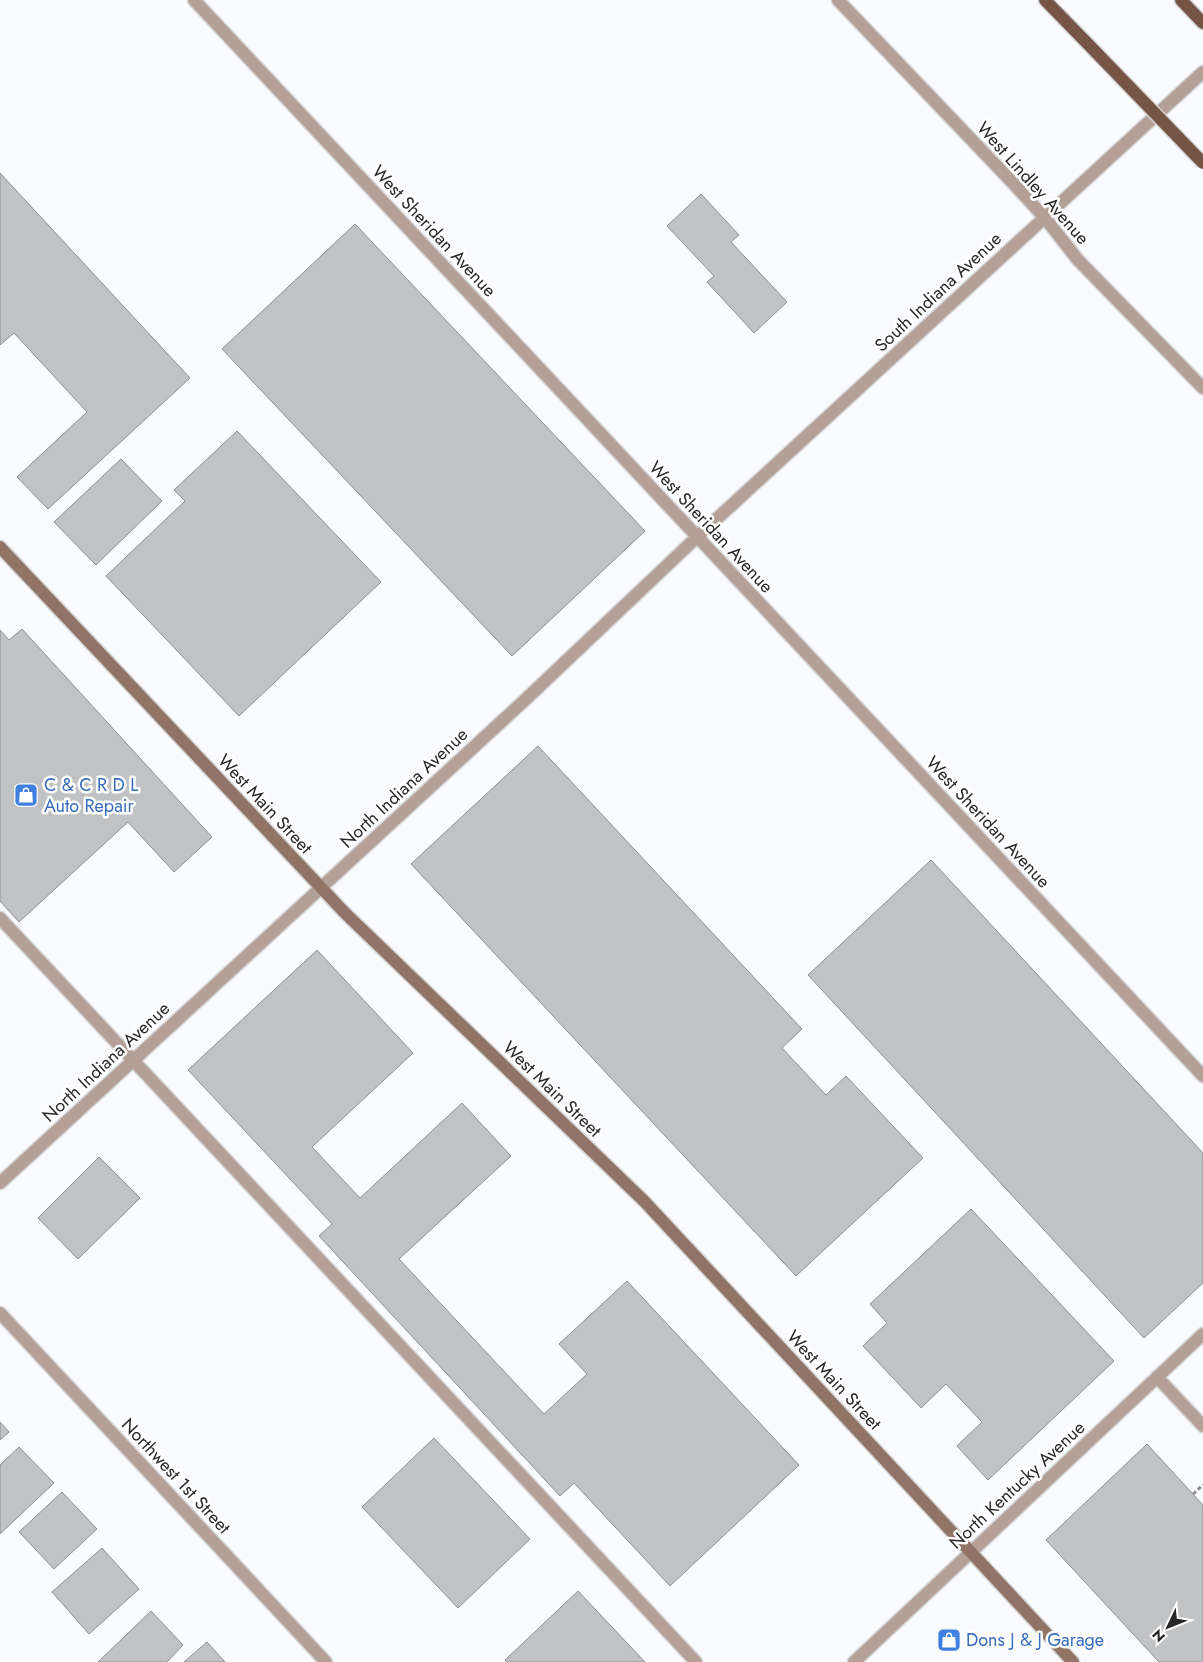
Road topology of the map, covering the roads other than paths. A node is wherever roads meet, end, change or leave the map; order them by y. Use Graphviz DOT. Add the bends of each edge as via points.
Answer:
graph roads {
  1 [pos="194,0"];
  2 [pos="838,0"];
  3 [pos="1045,0"];
  4 [pos="1181,0"];
  5 [pos="1203,23"];
  6 [pos="1203,72"];
  7 [pos="1203,163"];
  8 [pos="1045,218"];
  9 [pos="1203,388"];
  10 [pos="697,537"];
  11 [pos="0,547"];
  12 [pos="321,889"];
  13 [pos="0,918"];
  14 [pos="133,1061"];
  15 [pos="1203,1076"];
  16 [pos="0,1184"];
  17 [pos="0,1313"];
  18 [pos="1203,1334"];
  19 [pos="1157,1377"];
  20 [pos="1203,1426"];
  21 [pos="971,1553"];
  22 [pos="326,1662"];
  23 [pos="696,1662"];
  24 [pos="854,1662"];
  25 [pos="1073,1662"];
  1 -- 10 [label="street, West Sheridan Avenue"];
  2 -- 8 [label="street, West Lindley Avenue"];
  3 -- 7 [label="main road, bridge"];
  4 -- 5 [label="main road"];
  6 -- 8 [label="street, South Indiana Avenue"];
  8 -- 9 [label="street, West Lindley Avenue" via="1078,260"];
  8 -- 10 [label="street, South Indiana Avenue"];
  10 -- 12 [label="street, North Indiana Avenue"];
  10 -- 15 [label="street, West Sheridan Avenue"];
  11 -- 12 [label="main road, West Main Street"];
  12 -- 14 [label="street, North Indiana Avenue"];
  12 -- 21 [label="main road, West Main Street" via="644,1201"];
  13 -- 14 [label="street"];
  14 -- 16 [label="street, North Indiana Avenue"];
  14 -- 23 [label="street"];
  17 -- 22 [label="street, Northwest 1st Street"];
  18 -- 19 [label="street, North Kentucky Avenue"];
  19 -- 20 [label="street"];
  19 -- 21 [label="street, North Kentucky Avenue"];
  21 -- 24 [label="street, North Kentucky Avenue"];
  21 -- 25 [label="main road, West Main Street"];
}
